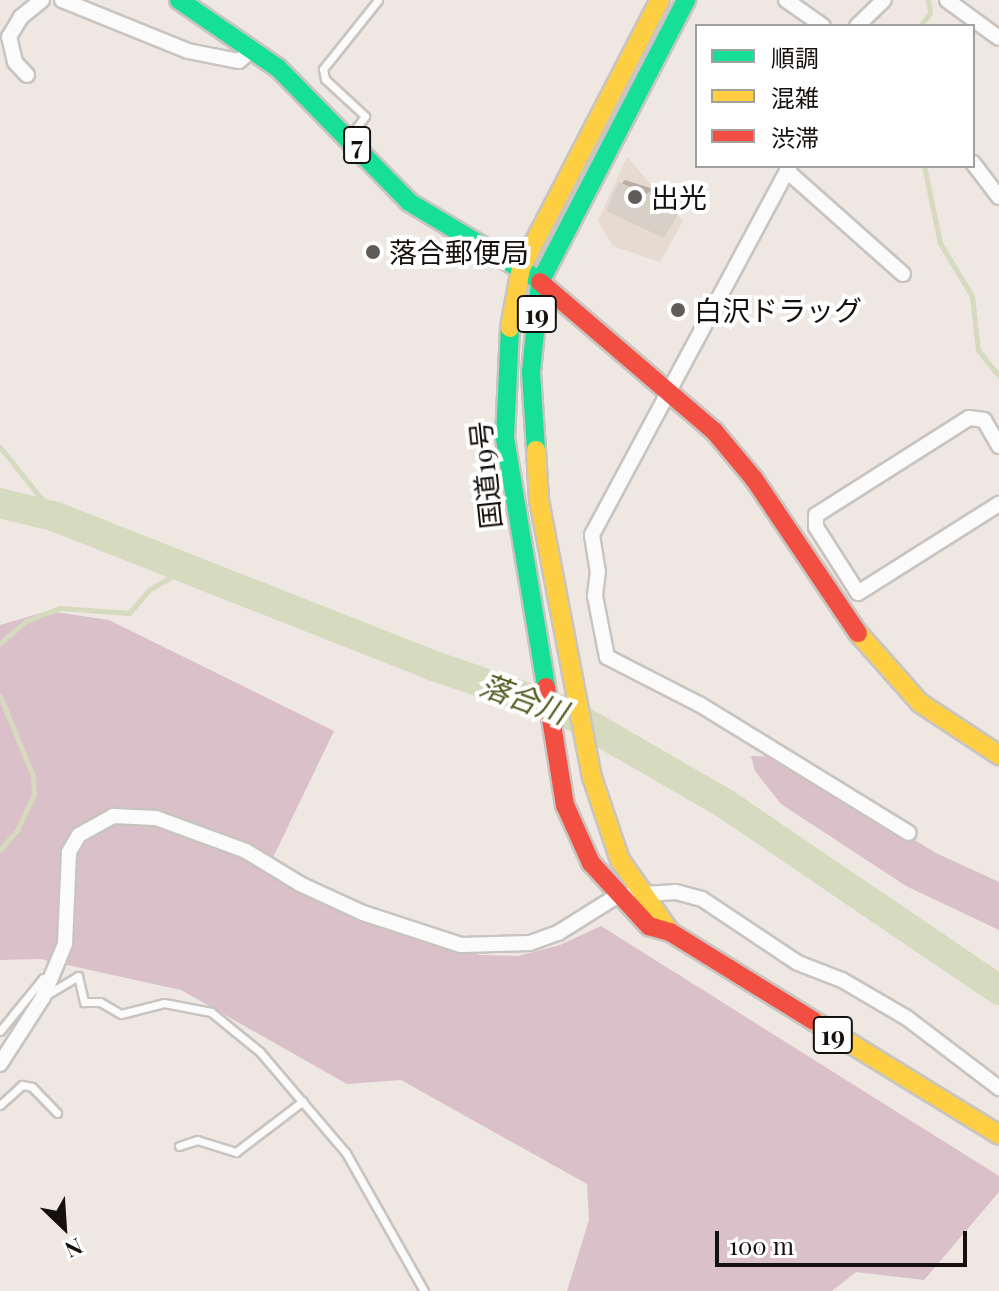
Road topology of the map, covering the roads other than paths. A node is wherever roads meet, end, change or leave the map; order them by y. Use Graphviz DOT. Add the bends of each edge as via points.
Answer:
graph roads {
  1 [pos="42,0"];
  2 [pos="62,0"];
  3 [pos="179,0"];
  4 [pos="378,0"];
  5 [pos="660,0"];
  6 [pos="686,0"];
  7 [pos="786,0"];
  8 [pos="884,0"];
  9 [pos="947,0"];
  10 [pos="820,24"];
  11 [pos="859,24"];
  12 [pos="999,38"];
  13 [pos="253,49"];
  14 [pos="27,75"];
  15 [pos="350,136"];
  16 [pos="975,166"];
  17 [pos="789,169"];
  18 [pos="999,197"];
  19 [pos="521,268"];
  20 [pos="903,274"];
  21 [pos="540,282"];
  22 [pos="671,389"];
  23 [pos="999,446"];
  24 [pos="999,504"];
  25 [pos="999,755"];
  26 [pos="909,833"];
  27 [pos="647,894"];
  28 [pos="617,896"];
  29 [pos="670,932"];
  30 [pos="51,978"];
  31 [pos="43,997"];
  32 [pos="0,1031"];
  33 [pos="0,1064"];
  34 [pos="999,1088"];
  35 [pos="303,1101"];
  36 [pos="0,1105"];
  37 [pos="57,1113"];
  38 [pos="999,1135"];
  39 [pos="179,1146"];
  40 [pos="424,1291"];
  1 -- 14 [label="street" via="21,17 9,37 15,62"];
  2 -- 13 [label="street" via="188,51 239,61"];
  3 -- 13 [label="main road, 7"];
  4 -- 15 [label="lane" via="323,69 325,79 365,116"];
  5 -- 19 [label="main road, 国道19号 / 19"];
  6 -- 21 [label="main road, 国道19号 / 19"];
  7 -- 10 [label="street"];
  8 -- 11 [label="street"];
  9 -- 12 [label="street"];
  13 -- 15 [label="main road, 7"];
  15 -- 19 [label="main road, 7" via="409,202"];
  16 -- 18 [label="street"];
  17 -- 20 [label="street"];
  17 -- 22 [label="street"];
  19 -- 21 [label="main road, 7"];
  19 -- 28 [label="main road, 国道19号 / 19" via="505,358 505,438 558,781 578,842"];
  21 -- 22 [label="main road"];
  21 -- 27 [label="main road, 国道19号 / 19" via="531,372 539,500 592,777 620,860"];
  22 -- 25 [label="main road" via="754,479 867,646 920,703"];
  22 -- 26 [label="street" via="592,535 598,571 595,596 607,657 699,704"];
  23 -- 24 [label="street" via="984,420 969,418 816,515 816,527 858,593"];
  27 -- 28 [label="street"];
  27 -- 29 [label="main road, 国道19号 / 19"];
  27 -- 34 [label="street" via="676,892 702,899 785,956 842,980 907,1018"];
  28 -- 29 [label="main road, 国道19号 / 19" via="649,926"];
  28 -- 30 [label="street" via="558,933 530,943 461,945 363,913 246,851 156,818 113,816 79,835 69,852 65,944"];
  29 -- 38 [label="main road, 国道19号 / 19"];
  30 -- 31 [label="street"];
  30 -- 32 [label="lane" via="43,978"];
  31 -- 33 [label="street"];
  31 -- 35 [label="lane" via="78,976 84,1002 100,1002 121,1014 164,1003 211,1012 260,1052"];
  35 -- 39 [label="lane" via="236,1152 197,1140"];
  35 -- 40 [label="lane" via="346,1153"];
  36 -- 37 [label="lane" via="22,1085 32,1087"];
}
